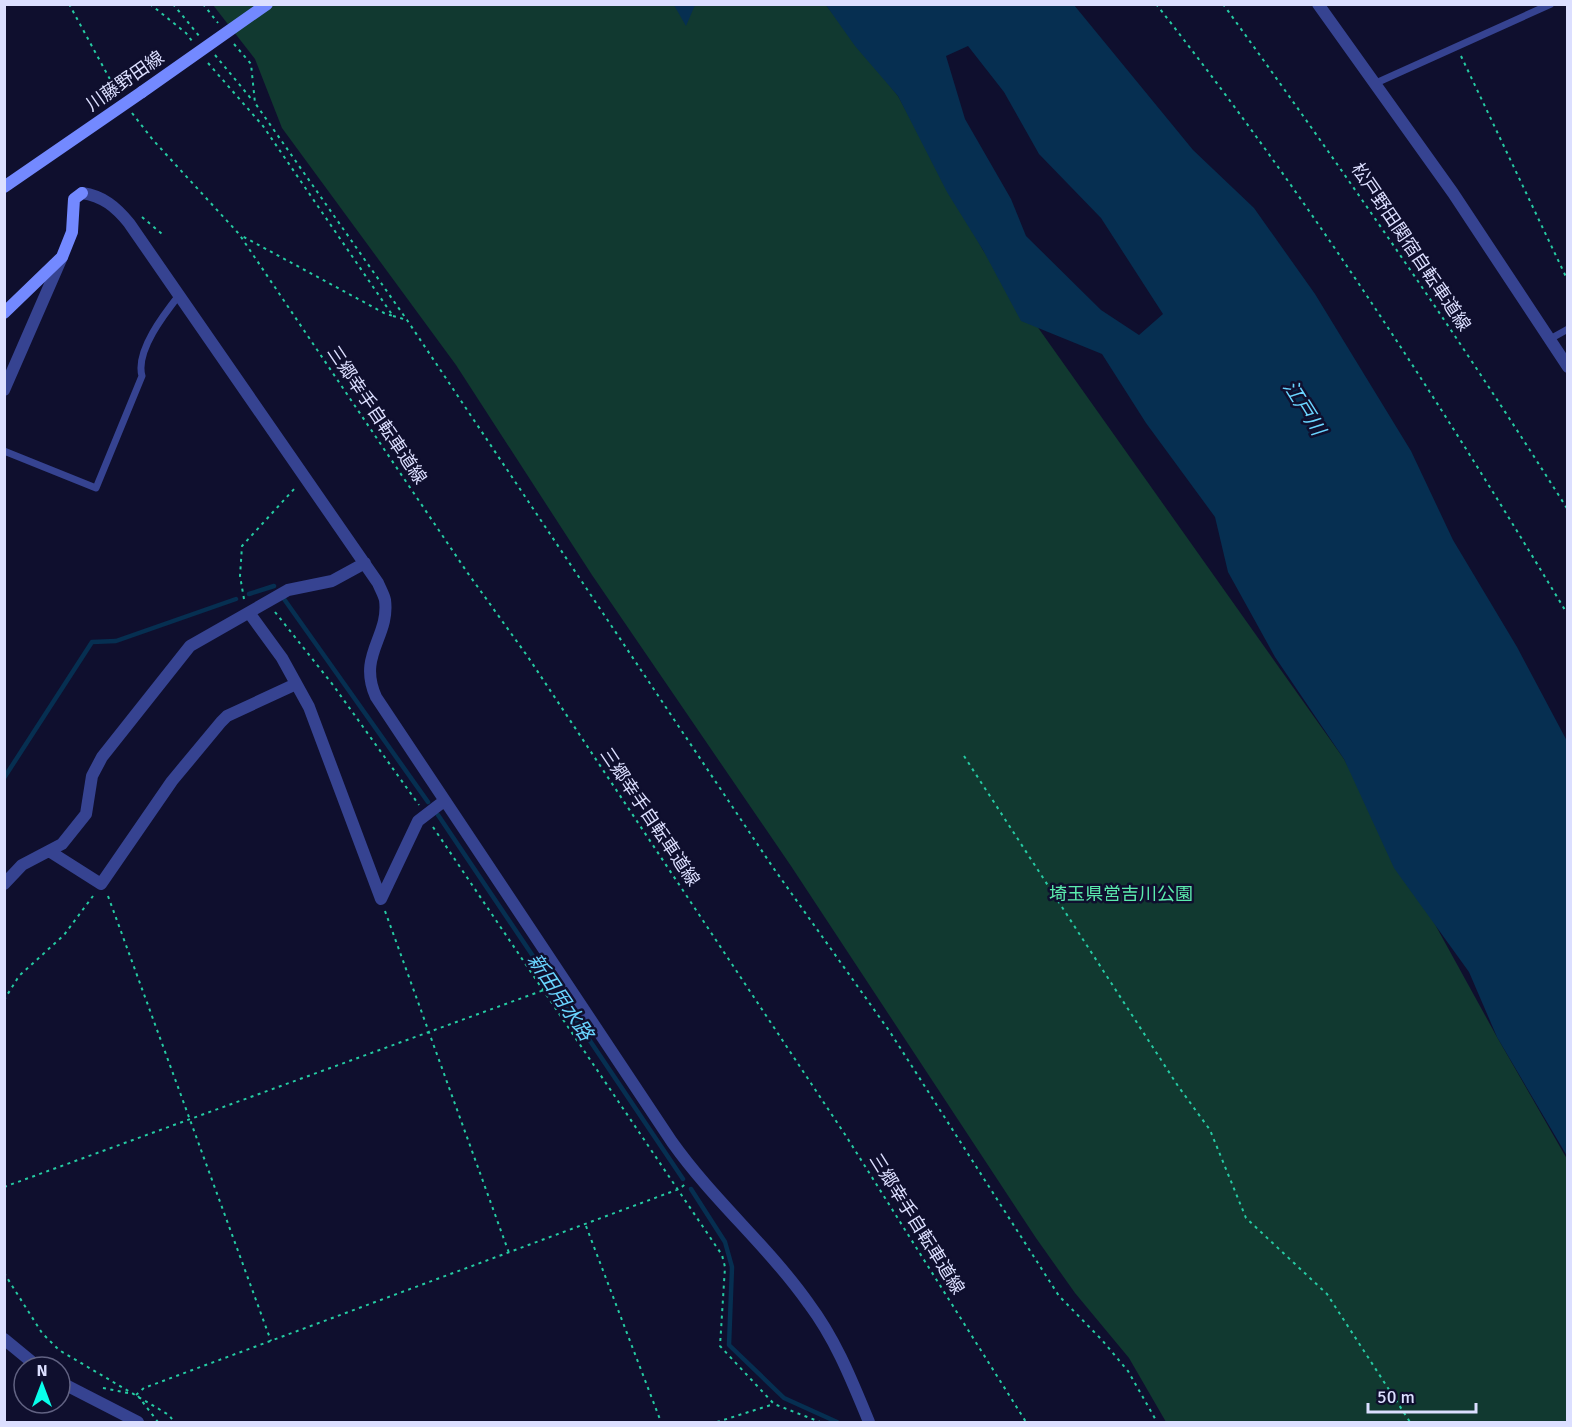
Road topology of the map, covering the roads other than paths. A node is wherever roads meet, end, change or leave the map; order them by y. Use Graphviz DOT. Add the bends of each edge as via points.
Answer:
graph roads {
  1 [pos="267,4"];
  2 [pos="1318,4"];
  3 [pos="1551,4"];
  4 [pos="1376,82"];
  5 [pos="10,183"];
  6 [pos="82,193"];
  7 [pos="62,257"];
  8 [pos="180,294"];
  9 [pos="4,313"];
  10 [pos="1568,329"];
  11 [pos="1550,339"];
  12 [pos="1568,367"];
  13 [pos="4,390"];
  14 [pos="4,451"];
  15 [pos="365,563"];
  16 [pos="250,614"];
  17 [pos="296,684"];
  18 [pos="444,801"];
  19 [pos="49,851"];
  20 [pos="4,884"];
  21 [pos="4,1338"];
  22 [pos="24,1355"];
  23 [pos="72,1388"];
  24 [pos="138,1422"];
  25 [pos="869,1422"];
  1 -- 5 [label="main road, 川藤野田線, bridge"];
  2 -- 4 [label="street"];
  3 -- 4 [label="lane"];
  4 -- 11 [label="street"];
  6 -- 7 [label="main road" via="74,199 72,232"];
  6 -- 8 [label="street" via="96,196 120,213"];
  7 -- 9 [label="main road"];
  7 -- 13 [label="street"];
  8 -- 14 [label="lane" via="157,323 140,364 142,376 96,488"];
  8 -- 15 [label="street"];
  10 -- 11 [label="lane"];
  11 -- 12 [label="street"];
  15 -- 16 [label="street" via="332,581 288,590"];
  15 -- 18 [label="street" via="385,600 383,624 370,661 371,686"];
  16 -- 17 [label="street"];
  16 -- 19 [label="street" via="204,637 183,653 102,757 92,776 86,814 62,844"];
  17 -- 18 [label="street" via="309,707 381,899 418,821"];
  17 -- 19 [label="street" via="221,722 172,781 102,884"];
  18 -- 25 [label="street" via="697,1176 810,1305 838,1348"];
  19 -- 20 [label="street" via="22,865"];
  21 -- 22 [label="street"];
  23 -- 24 [label="street"];
}
